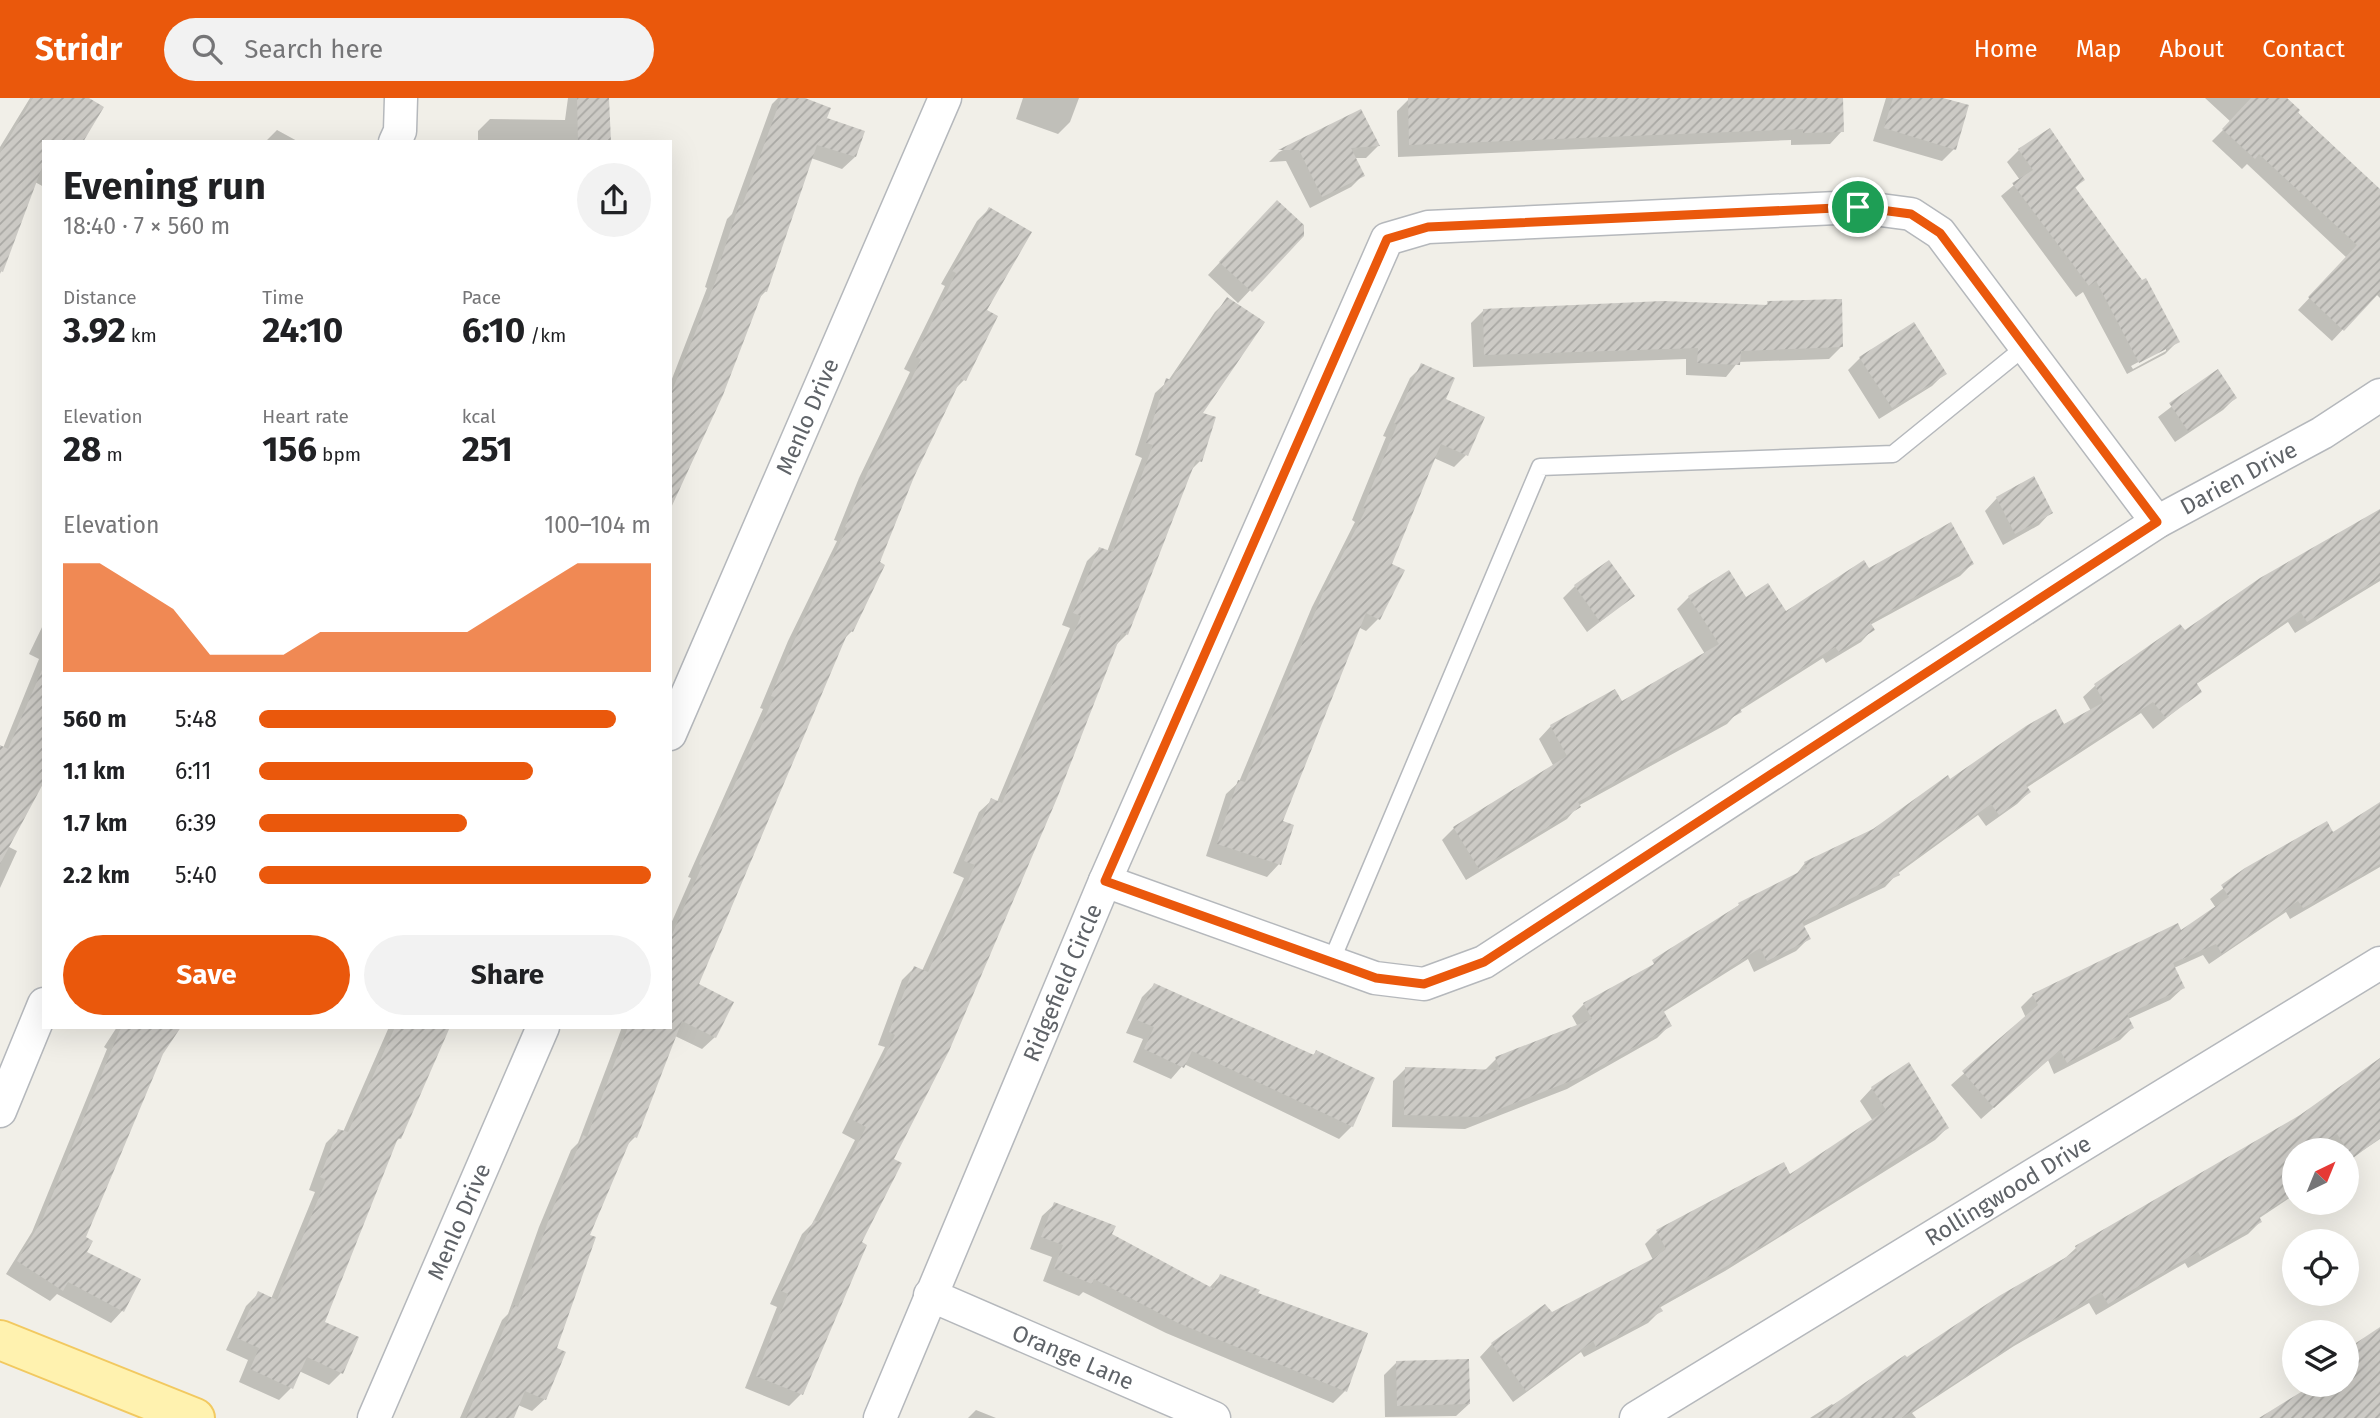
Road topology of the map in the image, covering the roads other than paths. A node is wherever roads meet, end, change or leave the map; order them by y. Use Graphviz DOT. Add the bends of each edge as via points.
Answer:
graph roads {
  1 [pos="401,98"];
  2 [pos="945,98"];
  3 [pos="396,140"];
  4 [pos="2026,346"];
  5 [pos="2380,395"];
  6 [pos="2157,522"];
  7 [pos="672,729"];
  8 [pos="1105,881"];
  9 [pos="1331,962"];
  10 [pos="2380,963"];
  11 [pos="42,1009"];
  12 [pos="542,1029"];
  13 [pos="0,1111"];
  14 [pos="930,1296"];
  15 [pos="0,1340"];
  16 [pos="195,1418"];
  17 [pos="374,1418"];
  18 [pos="880,1418"];
  19 [pos="1214,1418"];
  20 [pos="1636,1418"];
  1 -- 3 [label="street"];
  2 -- 7 [label="street, Menlo Drive"];
  4 -- 6 [label="street, Ridgefield Circle"];
  4 -- 8 [label="street, Ridgefield Circle" via="1940,233 1911,214 1858,207 1428,227 1387,239"];
  4 -- 9 [label="lane" via="1893,454 1540,467"];
  5 -- 6 [label="street, Darien Drive" via="2322,433"];
  6 -- 9 [label="street, Darien Drive" via="1484,962 1424,984 1376,978"];
  8 -- 9 [label="street, Darien Drive"];
  8 -- 14 [label="street, Ridgefield Circle"];
  10 -- 20 [label="street, Rollingwood Drive"];
  11 -- 13 [label="street"];
  12 -- 17 [label="street, Menlo Drive"];
  14 -- 18 [label="street, Ridgefield Circle"];
  14 -- 19 [label="street, Orange Lane"];
  15 -- 16 [label="main road"];
}
